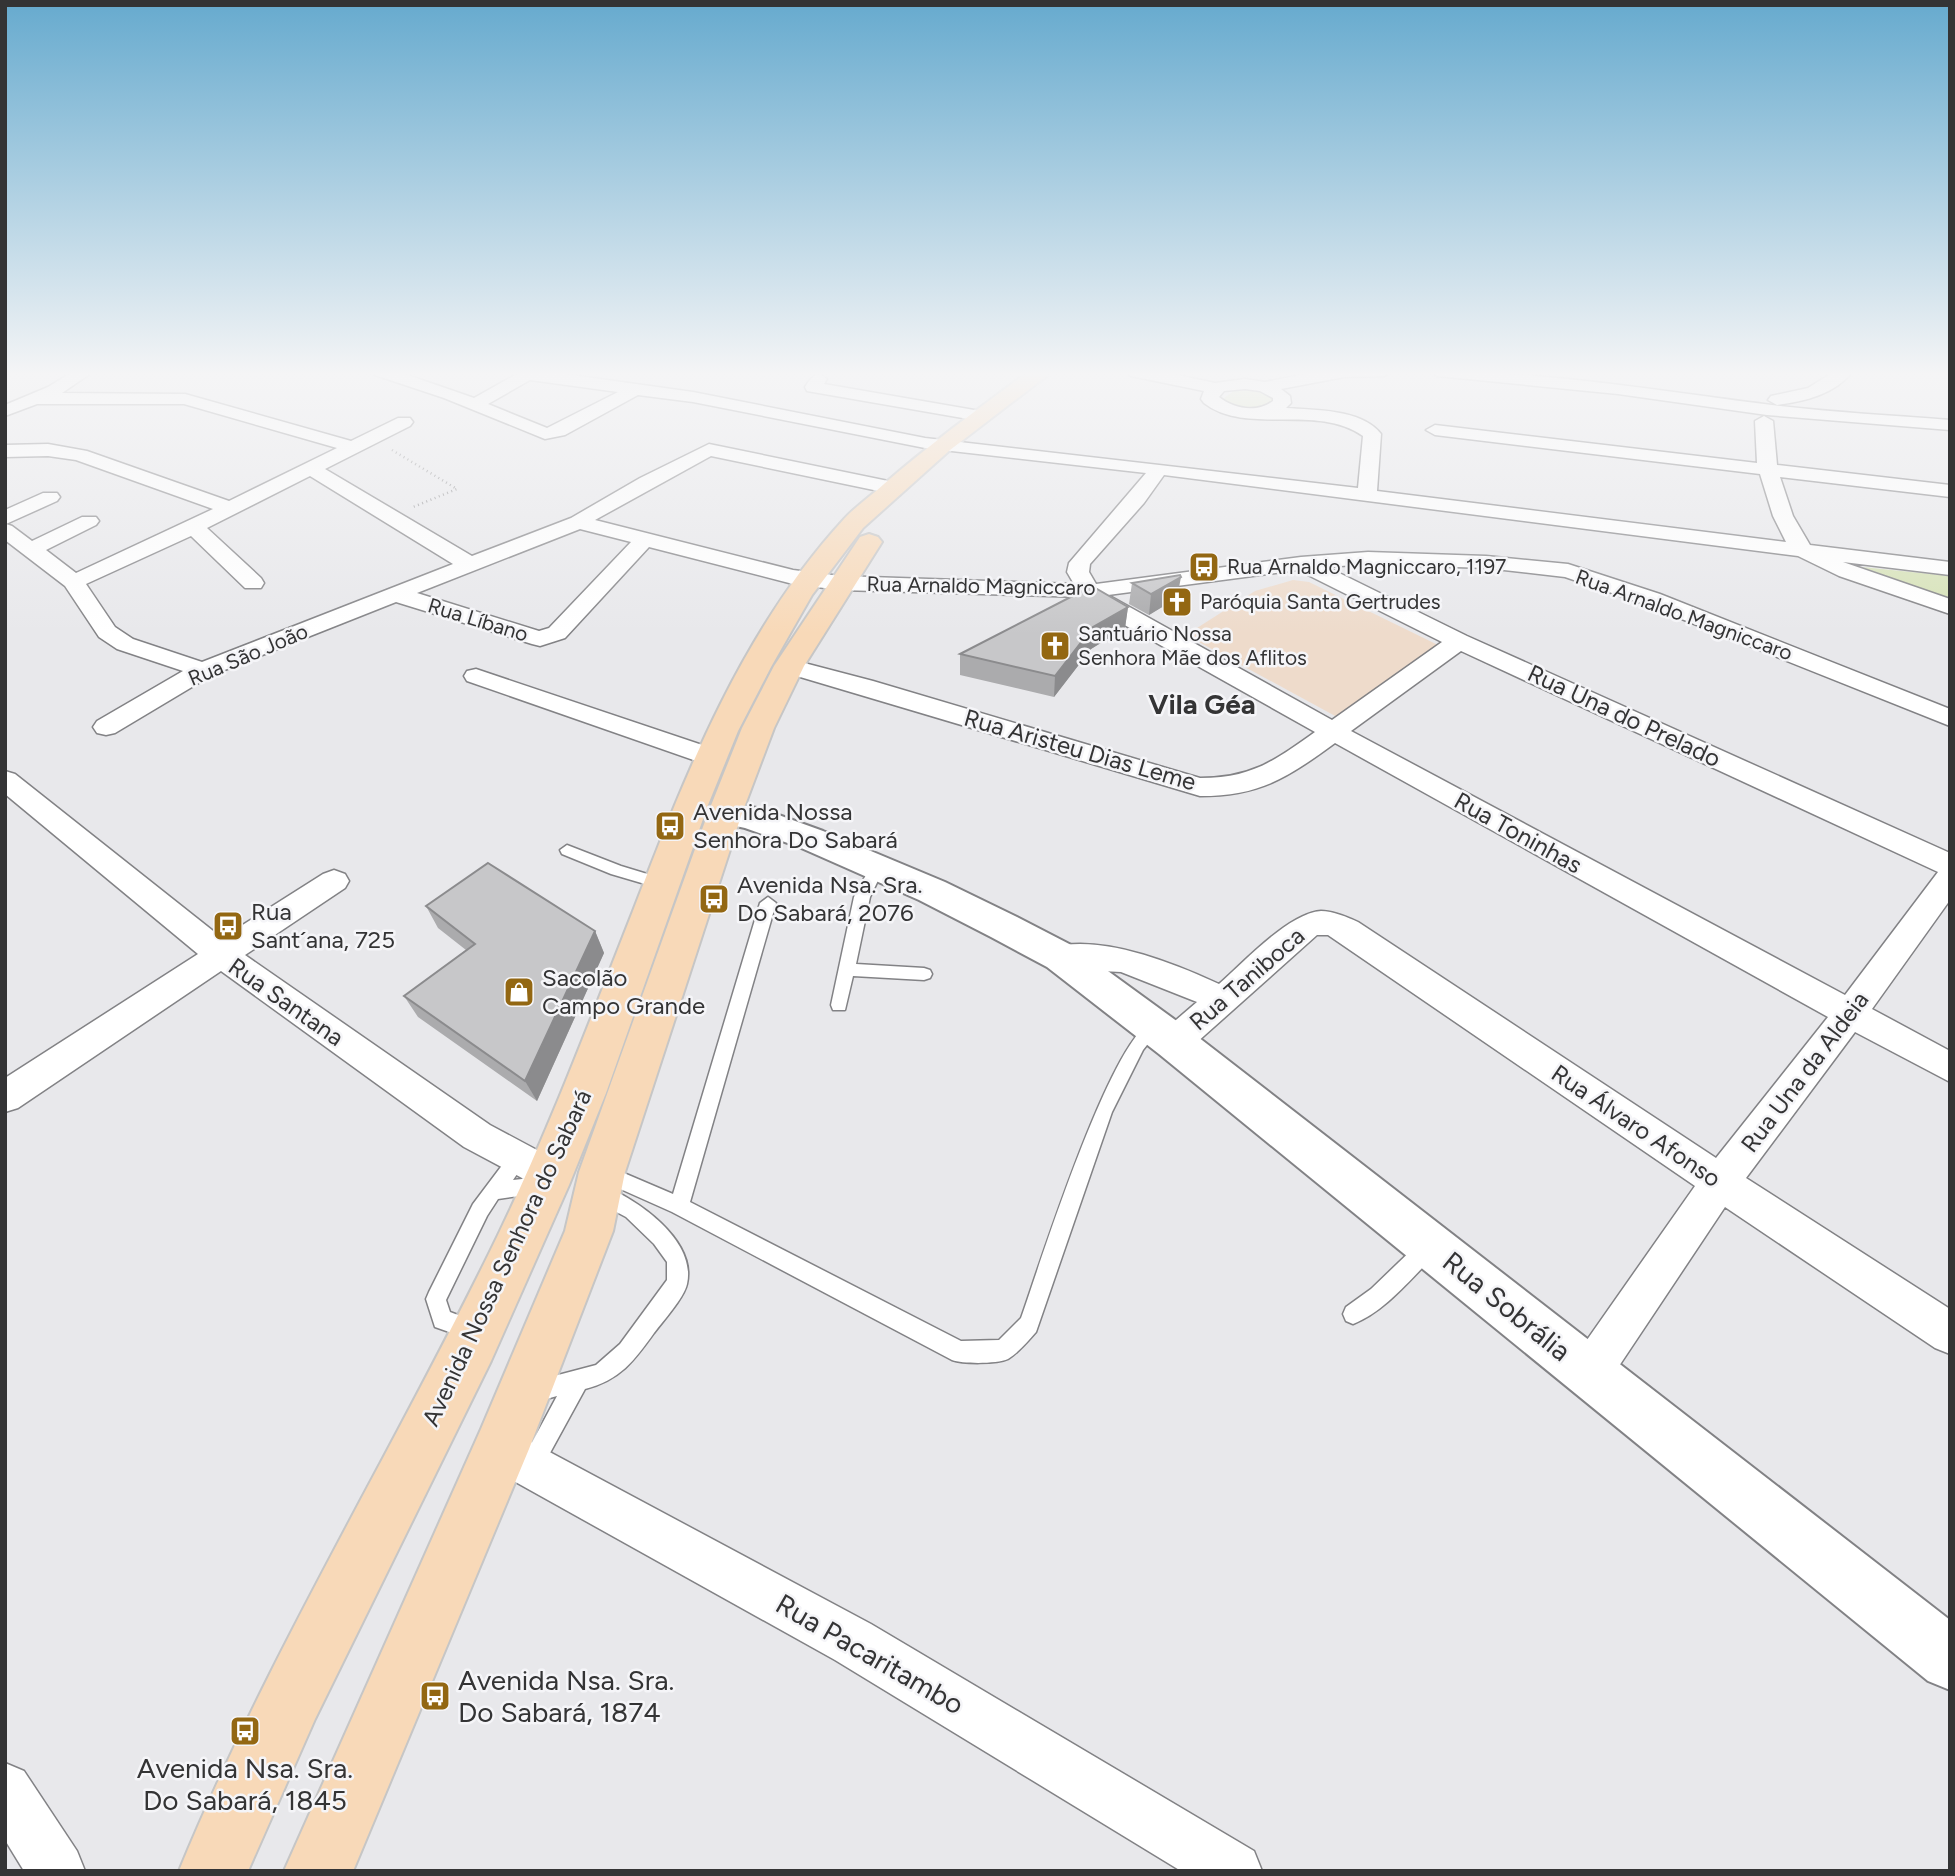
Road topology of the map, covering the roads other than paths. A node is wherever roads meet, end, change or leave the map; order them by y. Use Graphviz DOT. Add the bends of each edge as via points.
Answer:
graph roads {
  1 [pos="90,459"];
  2 [pos="329,459"];
  3 [pos="692,459"];
  4 [pos="750,459"];
  5 [pos="927,459"];
  6 [pos="959,459"];
  7 [pos="1065,459"];
  8 [pos="1370,459"];
  9 [pos="1673,459"];
  10 [pos="1766,459"];
  11 [pos="310,468"];
  12 [pos="1159,469"];
  13 [pos="1769,470"];
  14 [pos="893,488"];
  15 [pos="1950,491"];
  16 [pos="1367,496"];
  17 [pos="50,497"];
  18 [pos="229,508"];
  19 [pos="1513,514"];
  20 [pos="5,518"];
  21 [pos="89,521"];
  22 [pos="578,522"];
  23 [pos="191,528"];
  24 [pos="5,530"];
  25 [pos="646,538"];
  26 [pos="1516,543"];
  27 [pos="32,549"];
  28 [pos="1801,550"];
  29 [pos="1486,562"];
  30 [pos="1301,563"];
  31 [pos="469,564"];
  32 [pos="1950,569"];
  33 [pos="1568,571"];
  34 [pos="74,582"];
  35 [pos="824,582"];
  36 [pos="253,583"];
  37 [pos="1090,591"];
  38 [pos="395,594"];
  39 [pos="1950,607"];
  40 [pos="1459,641"];
  41 [pos="789,666"];
  42 [pos="202,670"];
  43 [pos="476,676"];
  44 [pos="1950,718"];
  45 [pos="106,727"];
  46 [pos="1332,732"];
  47 [pos="711,757"];
  48 [pos="5,780"];
  49 [pos="726,813"];
  50 [pos="567,850"];
  51 [pos="1950,865"];
  52 [pos="877,868"];
  53 [pos="1950,877"];
  54 [pos="334,881"];
  55 [pos="662,884"];
  56 [pos="768,903"];
  57 [pos="1322,922"];
  58 [pos="220,954"];
  59 [pos="1061,957"];
  60 [pos="846,970"];
  61 [pos="924,974"];
  62 [pos="1221,999"];
  63 [pos="839,1005"];
  64 [pos="1850,1014"];
  65 [pos="1164,1034"];
  66 [pos="1950,1068"];
  67 [pos="5,1097"];
  68 [pos="538,1173"];
  69 [pos="1720,1182"];
  70 [pos="493,1191"];
  71 [pos="597,1198"];
  72 [pos="679,1206"];
  73 [pos="1431,1245"];
  74 [pos="1353,1314"];
  75 [pos="477,1332"];
  76 [pos="1950,1332"];
  77 [pos="1590,1372"];
  78 [pos="578,1381"];
  79 [pos="522,1395"];
  80 [pos="516,1457"];
  81 [pos="1950,1659"];
  82 [pos="5,1790"];
  83 [pos="57,1871"];
  84 [pos="213,1871"];
  85 [pos="318,1871"];
  86 [pos="1234,1871"];
  1 -- 18 [label="street"];
  2 -- 11 [label="street"];
  3 -- 22 [label="street, Rua São João"];
  4 -- 14 [label="street, Rua São João"];
  5 -- 14 [label="main road, Avenida Nossa Senhora do Sabará"];
  6 -- 35 [label="main road, Avenida Nossa Senhora do Sabará"];
  7 -- 12 [label="street"];
  8 -- 16 [label="street"];
  9 -- 13 [label="street"];
  10 -- 13 [label="street"];
  11 -- 18 [label="street"];
  11 -- 31 [label="street"];
  12 -- 16 [label="street"];
  12 -- 37 [label="street" via="1080,563 1078,572"];
  13 -- 15 [label="street"];
  13 -- 28 [label="street"];
  14 -- 35 [label="main road, Avenida Nossa Senhora do Sabará" via="854,523"];
  16 -- 19 [label="street"];
  17 -- 20 [label="street"];
  18 -- 23 [label="street"];
  19 -- 26 [label="street"];
  19 -- 28 [label="street"];
  21 -- 27 [label="street"];
  22 -- 25 [label="street, Rua Arnaldo Magniccaro"];
  22 -- 31 [label="street, Rua São João"];
  23 -- 34 [label="street"];
  23 -- 36 [label="street"];
  24 -- 27 [label="street"];
  25 -- 35 [label="street, Rua Arnaldo Magniccaro"];
  25 -- 38 [label="street, Rua Líbano" via="548,638"];
  26 -- 29 [label="street" via="1508,555"];
  26 -- 33 [label="street" via="1539,562"];
  27 -- 34 [label="street"];
  28 -- 32 [label="street"];
  28 -- 39 [label="street"];
  29 -- 30 [label="street, Rua Arnaldo Magniccaro" via="1368,558"];
  29 -- 33 [label="street, Rua Arnaldo Magniccaro"];
  30 -- 37 [label="street, Rua Arnaldo Magniccaro"];
  30 -- 40 [label="street, Rua Una do Prelado"];
  31 -- 38 [label="street, Rua São João"];
  33 -- 44 [label="street, Rua Arnaldo Magniccaro" via="1652,598"];
  34 -- 42 [label="street" via="107,632 125,644"];
  35 -- 37 [label="street, Rua Arnaldo Magniccaro"];
  35 -- 41 [label="main road, Avenida Nossa Senhora do Sabará"];
  35 -- 47 [label="main road, Avenida Nossa Senhora do Sabará" via="756,667"];
  37 -- 46 [label="street, Rua Toninhas" via="1141,626"];
  38 -- 42 [label="street, Rua São João"];
  40 -- 46 [label="street, Rua Aristeu Dias Leme"];
  40 -- 51 [label="street, Rua Una do Prelado"];
  41 -- 46 [label="street, Rua Aristeu Dias Leme" via="1200,787 1261,779"];
  41 -- 49 [label="main road, Avenida Nossa Senhora do Sabará" via="758,728"];
  42 -- 45 [label="street, Rua São João"];
  43 -- 47 [label="street"];
  46 -- 64 [label="street, Rua Toninhas"];
  47 -- 55 [label="main road, Avenida Nossa Senhora do Sabará"];
  48 -- 58 [label="street, Rua Santana"];
  49 -- 52 [label="street, Rua Sobrália" via="762,821"];
  49 -- 71 [label="main road, Avenida Nossa Senhora do Sabará"];
  50 -- 55 [label="lane"];
  52 -- 59 [label="street, Rua Sobrália"];
  52 -- 60 [label="lane" via="862,897"];
  53 -- 64 [label="street, Rua Una da Aldeia"];
  54 -- 58 [label="street"];
  55 -- 68 [label="main road, Avenida Nossa Senhora do Sabará" via="584,1093"];
  56 -- 72 [label="lane"];
  57 -- 62 [label="street, Rua Taniboca" via="1306,927"];
  57 -- 69 [label="street, Rua Álvaro Afonso" via="1347,930"];
  58 -- 67 [label="street"];
  58 -- 68 [label="street, Rua Santana" via="443,1113"];
  59 -- 62 [label="street, Rua Sobrália" via="1122,960"];
  59 -- 65 [label="street, Rua Sobrália"];
  60 -- 61 [label="lane"];
  60 -- 63 [label="lane"];
  62 -- 65 [label="street, Rua Taniboca"];
  64 -- 66 [label="street, Rua Toninhas"];
  64 -- 69 [label="street, Rua Una da Aldeia"];
  65 -- 72 [label="lane" via="1137,1045 1103,1112 1029,1325 1003,1350 960,1352"];
  65 -- 73 [label="street, Rua Sobrália"];
  68 -- 70 [label="lane"];
  68 -- 70 [label="lane"];
  68 -- 71 [label="main road" via="575,1190 582,1199"];
  68 -- 75 [label="main road, Avenida Nossa Senhora do Sabará"];
  69 -- 76 [label="street, Rua Álvaro Afonso"];
  69 -- 77 [label="street, Rua Una da Aldeia"];
  70 -- 75 [label="lane" via="436,1300 442,1320"];
  71 -- 72 [label="lane"];
  71 -- 78 [label="lane" via="633,1211 661,1237 677,1260 677,1283 628,1352 602,1374"];
  71 -- 79 [label="main road, Avenida Nossa Senhora do Sabará"];
  73 -- 74 [label="lane"];
  73 -- 77 [label="street, Rua Sobrália"];
  75 -- 84 [label="main road, Avenida Nossa Senhora do Sabará" via="293,1697"];
  77 -- 81 [label="street, Rua Sobrália"];
  78 -- 79 [label="lane"];
  78 -- 80 [label="lane"];
  79 -- 80 [label="main road, Avenida Nossa Senhora do Sabará"];
  80 -- 85 [label="main road, Avenida Nossa Senhora do Sabará"];
  80 -- 86 [label="street, Rua Pacaritambo" via="853,1642"];
  82 -- 83 [label="street"];
}
